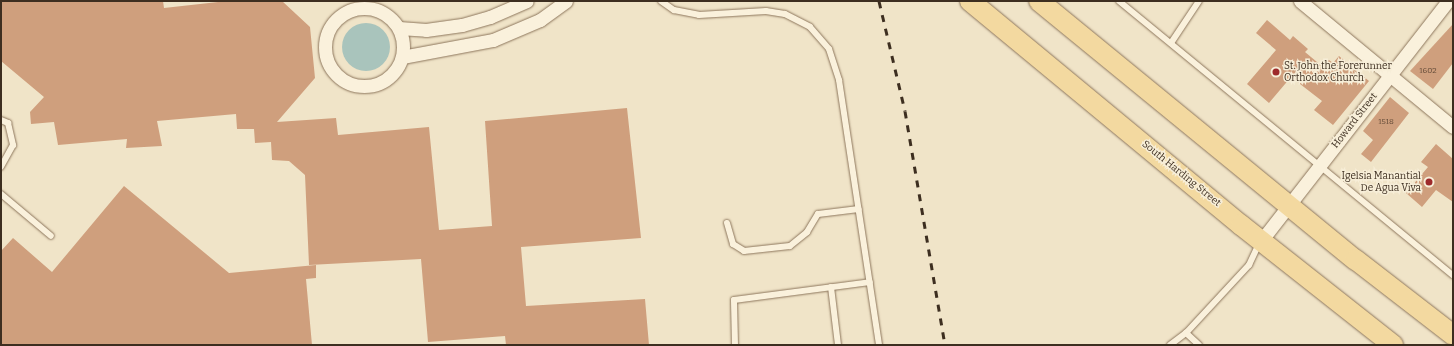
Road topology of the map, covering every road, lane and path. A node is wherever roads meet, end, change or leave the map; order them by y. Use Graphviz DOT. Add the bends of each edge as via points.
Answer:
graph roads {
  1 [pos="527,1"];
  2 [pos="566,1"];
  3 [pos="660,1"];
  4 [pos="970,1"];
  5 [pos="1039,1"];
  6 [pos="1119,1"];
  7 [pos="1199,1"];
  8 [pos="1300,1"];
  9 [pos="1448,1"];
  10 [pos="399,28"];
  11 [pos="1171,43"];
  12 [pos="402,57"];
  13 [pos="1390,76"];
  14 [pos="1,120"];
  15 [pos="1453,127"];
  16 [pos="1320,165"];
  17 [pos="1,167"];
  18 [pos="1,194"];
  19 [pos="1289,206"];
  20 [pos="859,209"];
  21 [pos="727,223"];
  22 [pos="51,236"];
  23 [pos="1261,241"];
  24 [pos="1453,276"];
  25 [pos="870,282"];
  26 [pos="831,287"];
  27 [pos="1186,333"];
  28 [pos="1453,335"];
  29 [pos="735,345"];
  30 [pos="838,345"];
  31 [pos="879,345"];
  32 [pos="1170,345"];
  33 [pos="1199,345"];
  34 [pos="1393,345"];
  1 -- 10 [label="street" via="501,13 462,25 426,30"];
  2 -- 12 [label="street" via="540,20 492,40"];
  3 -- 20 [label="lane" via="674,10 699,15 777,12 798,19 818,34 829,49 837,69"];
  4 -- 23 [label="main road, South Harding Street"];
  5 -- 19 [label="main road"];
  6 -- 11 [label="lane"];
  7 -- 11 [label="lane"];
  8 -- 13 [label="street"];
  9 -- 13 [label="street, Howard Street"];
  10 -- 12 [label="street" via="403,44"];
  10 -- 12 [label="street" via="388,16 375,9 360,8 348,11 339,17 329,30 326,54 332,69 340,78 350,84 364,86 388,78"];
  11 -- 16 [label="lane"];
  13 -- 15 [label="street"];
  13 -- 16 [label="street, Howard Street"];
  14 -- 17 [label="lane" via="8,124 13,145"];
  16 -- 19 [label="street, Howard Street"];
  16 -- 24 [label="lane"];
  18 -- 22 [label="lane"];
  19 -- 23 [label="street, Howard Street"];
  19 -- 28 [label="main road"];
  20 -- 21 [label="lane" via="818,214 807,232 790,246 744,251 733,244"];
  20 -- 25 [label="lane"];
  23 -- 27 [label="lane" via="1248,265"];
  23 -- 34 [label="main road, South Harding Street"];
  25 -- 26 [label="lane"];
  25 -- 31 [label="lane"];
  26 -- 29 [label="lane" via="734,300"];
  26 -- 30 [label="lane"];
  27 -- 32 [label="lane"];
  27 -- 33 [label="lane"];
}
